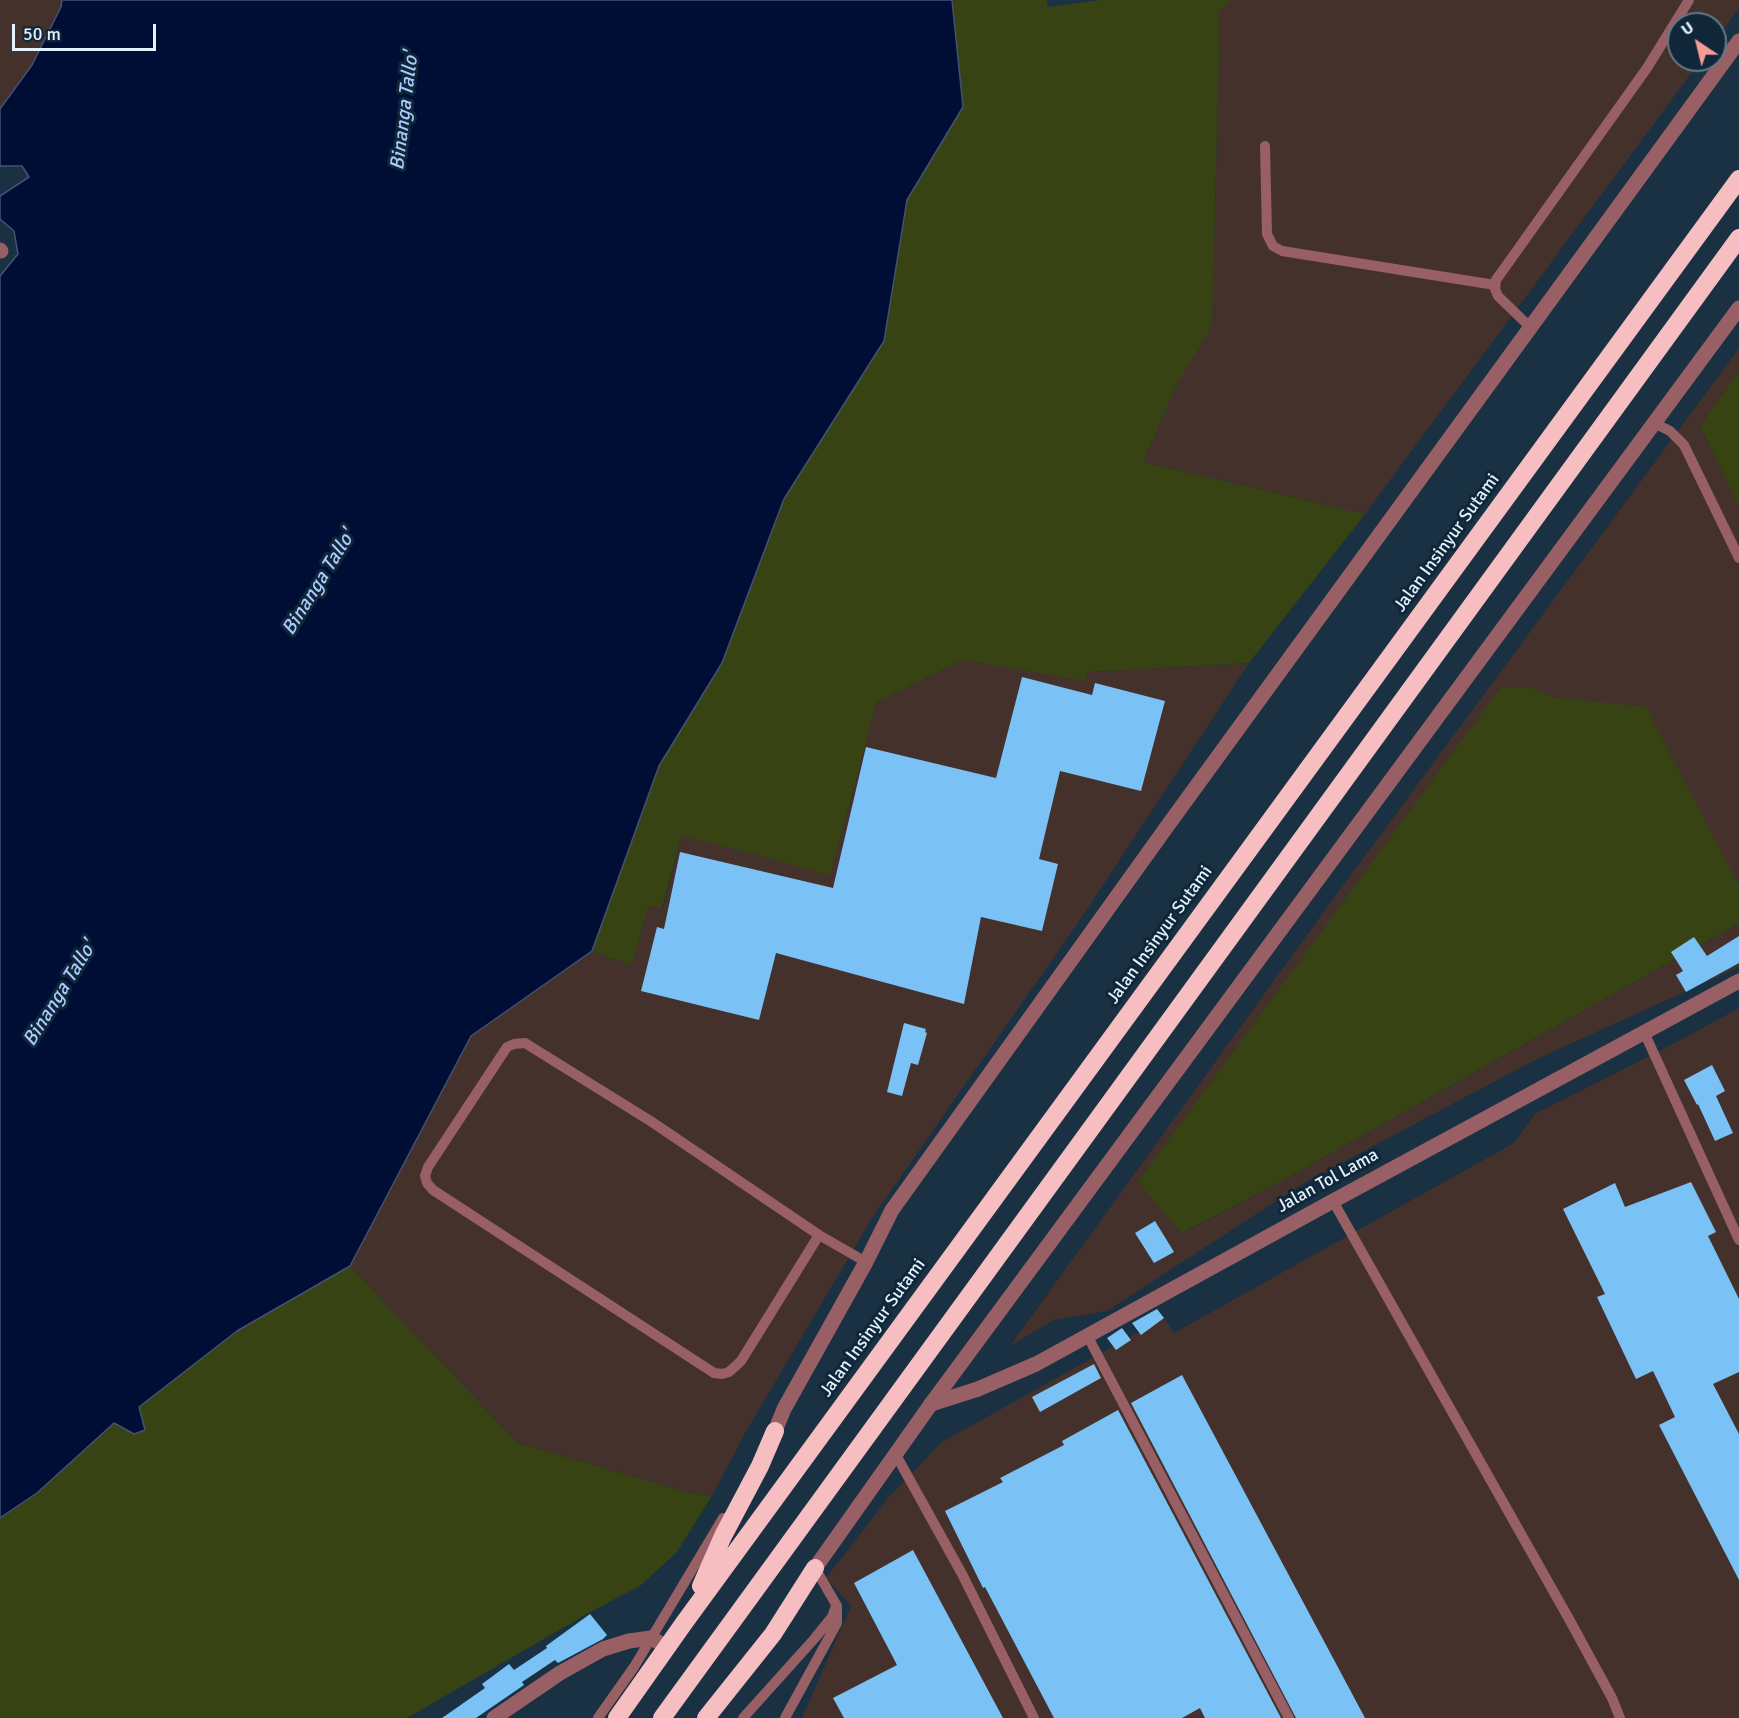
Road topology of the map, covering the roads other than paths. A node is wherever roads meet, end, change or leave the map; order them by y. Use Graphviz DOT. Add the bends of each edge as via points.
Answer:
graph roads {
  1 [pos="1689,0"];
  2 [pos="1739,41"];
  3 [pos="1265,146"];
  4 [pos="1739,179"];
  5 [pos="1739,238"];
  6 [pos="1495,285"];
  7 [pos="1739,308"];
  8 [pos="1531,328"];
  9 [pos="1654,423"];
  10 [pos="1739,558"];
  11 [pos="1739,981"];
  12 [pos="1644,1032"];
  13 [pos="1333,1201"];
  14 [pos="819,1235"];
  15 [pos="1739,1240"];
  16 [pos="866,1262"];
  17 [pos="1087,1335"];
  18 [pos="931,1404"];
  19 [pos="775,1431"];
  20 [pos="896,1455"];
  21 [pos="815,1568"];
  22 [pos="837,1606"];
  23 [pos="684,1623"];
  24 [pos="659,1643"];
  25 [pos="494,1718"];
  26 [pos="598,1718"];
  27 [pos="617,1718"];
  28 [pos="662,1718"];
  29 [pos="706,1718"];
  30 [pos="743,1718"];
  31 [pos="785,1718"];
  32 [pos="1034,1718"];
  33 [pos="1289,1718"];
  34 [pos="1620,1718"];
  1 -- 6 [label="lane" via="1647,68"];
  2 -- 8 [label="street"];
  3 -- 6 [label="lane" via="1267,234 1281,251"];
  4 -- 23 [label="highway, Jalan Insinyur Sutami"];
  5 -- 28 [label="highway"];
  6 -- 8 [label="lane" via="1498,296"];
  7 -- 9 [label="street"];
  8 -- 16 [label="street" via="892,1210"];
  9 -- 10 [label="lane" via="1670,431 1684,445"];
  9 -- 18 [label="street"];
  11 -- 12 [label="street, Jalan Tol Lama"];
  12 -- 13 [label="street, Jalan Tol Lama"];
  12 -- 15 [label="lane"];
  13 -- 17 [label="street, Jalan Tol Lama"];
  13 -- 34 [label="lane" via="1569,1619"];
  14 -- 14 [label="lane" via="741,1361 722,1374 714,1373 433,1190 425,1176 507,1047 525,1042"];
  14 -- 16 [label="lane"];
  16 -- 19 [label="street"];
  17 -- 18 [label="street, Jalan Tol Lama" via="1026,1369"];
  17 -- 33 [label="lane"];
  18 -- 20 [label="street"];
  19 -- 23 [label="highway"];
  19 -- 24 [label="lane"];
  20 -- 21 [label="street"];
  20 -- 32 [label="lane" via="962,1574"];
  21 -- 22 [label="lane"];
  21 -- 29 [label="highway" via="773,1634"];
  22 -- 30 [label="lane" via="815,1638"];
  22 -- 31 [label="lane" via="835,1631"];
  23 -- 24 [label="highway, Jalan Insinyur Sutami"];
  24 -- 25 [label="street" via="620,1644 593,1654"];
  24 -- 26 [label="lane" via="634,1666"];
  24 -- 27 [label="highway, Jalan Insinyur Sutami"];
}
